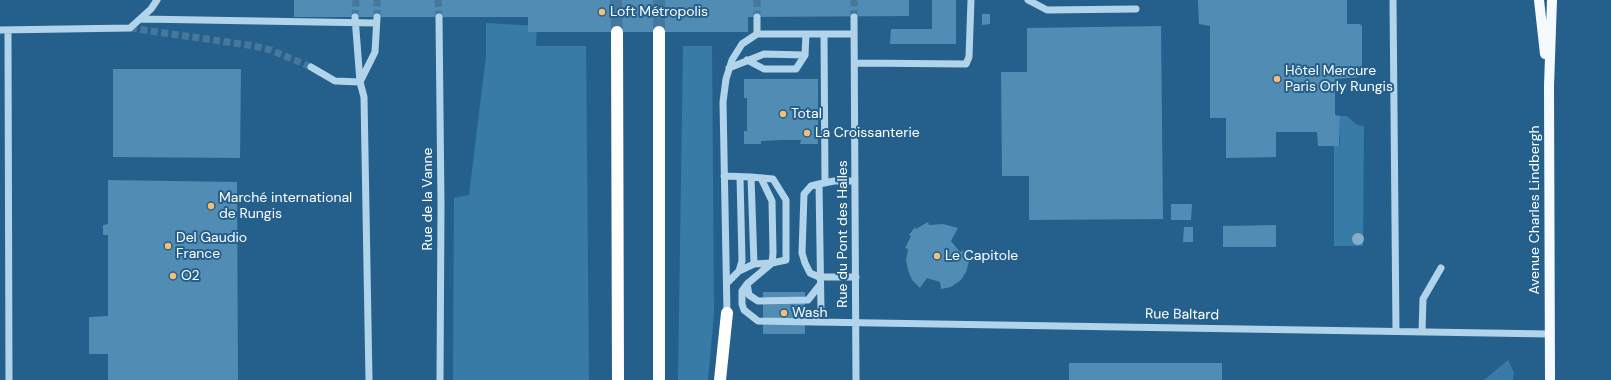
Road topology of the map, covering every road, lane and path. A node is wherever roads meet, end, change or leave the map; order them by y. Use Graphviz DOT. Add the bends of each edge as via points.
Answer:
graph roads {
  1 [pos="157,0"];
  2 [pos="971,0"];
  3 [pos="1028,0"];
  4 [pos="1393,0"];
  5 [pos="1539,0"];
  6 [pos="1552,0"];
  7 [pos="1136,9"];
  8 [pos="439,17"];
  9 [pos="757,17"];
  10 [pos="854,17"];
  11 [pos="141,19"];
  12 [pos="356,21"];
  13 [pos="0,30"];
  14 [pos="8,30"];
  15 [pos="617,32"];
  16 [pos="659,32"];
  17 [pos="757,34"];
  18 [pos="806,34"];
  19 [pos="824,34"];
  20 [pos="854,34"];
  21 [pos="805,55"];
  22 [pos="747,60"];
  23 [pos="855,63"];
  24 [pos="311,67"];
  25 [pos="729,68"];
  26 [pos="360,82"];
  27 [pos="1549,86"];
  28 [pos="724,176"];
  29 [pos="740,177"];
  30 [pos="750,177"];
  31 [pos="761,178"];
  32 [pos="855,181"];
  33 [pos="822,183"];
  34 [pos="754,264"];
  35 [pos="772,264"];
  36 [pos="1441,268"];
  37 [pos="739,271"];
  38 [pos="819,277"];
  39 [pos="856,277"];
  40 [pos="727,282"];
  41 [pos="747,284"];
  42 [pos="819,286"];
  43 [pos="727,313"];
  44 [pos="815,322"];
  45 [pos="856,322"];
  46 [pos="1396,331"];
  47 [pos="1422,332"];
  48 [pos="1549,334"];
  49 [pos="9,380"];
  50 [pos="369,380"];
  51 [pos="440,380"];
  52 [pos="618,380"];
  53 [pos="659,380"];
  54 [pos="720,380"];
  55 [pos="856,380"];
  56 [pos="1550,380"];
  1 -- 11 [label="street"];
  2 -- 23 [label="street" via="969,57 966,64"];
  3 -- 7 [label="street" via="1046,10"];
  4 -- 46 [label="street"];
  5 -- 27 [label="main road, Avenue Charles Lindbergh"];
  6 -- 27 [label="main road, Avenue Charles Lindbergh"];
  8 -- 51 [label="street, Rue de la Vanne"];
  9 -- 17 [label="street"];
  10 -- 20 [label="street, Rue du Pont des Halles"];
  11 -- 12 [label="street"];
  11 -- 14 [label="street" via="130,28"];
  12 -- 26 [label="street"];
  12 -- 26 [label="street" via="376,20 375,52"];
  13 -- 14 [label="street"];
  14 -- 49 [label="street"];
  15 -- 52 [label="highway"];
  16 -- 53 [label="highway"];
  17 -- 18 [label="street"];
  17 -- 25 [label="street" via="742,44"];
  18 -- 19 [label="street"];
  18 -- 21 [label="street"];
  19 -- 20 [label="street"];
  19 -- 33 [label="street"];
  20 -- 23 [label="street, Rue du Pont des Halles"];
  21 -- 22 [label="street" via="764,54"];
  21 -- 22 [label="street" via="796,69 764,69"];
  22 -- 25 [label="street"];
  23 -- 32 [label="street, Rue du Pont des Halles"];
  24 -- 26 [label="street" via="335,81"];
  25 -- 28 [label="street" via="723,102"];
  26 -- 50 [label="street" via="364,97"];
  27 -- 48 [label="main road, Avenue Charles Lindbergh"];
  28 -- 29 [label="street"];
  28 -- 40 [label="street"];
  29 -- 30 [label="street"];
  29 -- 37 [label="street" via="742,261"];
  30 -- 31 [label="street"];
  30 -- 34 [label="street"];
  31 -- 35 [label="street" via="772,201"];
  31 -- 35 [label="street" via="773,179 786,200 786,260"];
  32 -- 33 [label="street"];
  32 -- 39 [label="street, Rue du Pont des Halles"];
  33 -- 38 [label="street"];
  33 -- 38 [label="street" via="811,186 804,194 802,253 804,263 810,272"];
  34 -- 35 [label="street"];
  34 -- 37 [label="street"];
  35 -- 41 [label="street"];
  36 -- 47 [label="street" via="1423,300"];
  37 -- 40 [label="street"];
  38 -- 39 [label="street"];
  38 -- 42 [label="street"];
  39 -- 45 [label="street, Rue du Pont des Halles"];
  40 -- 43 [label="street"];
  41 -- 42 [label="street" via="749,296 758,301 808,300"];
  41 -- 44 [label="street, Rue Baltard" via="742,291 742,304 747,314 758,321"];
  42 -- 44 [label="street" via="821,311"];
  43 -- 54 [label="highway"];
  44 -- 45 [label="street, Rue Baltard"];
  45 -- 46 [label="street, Rue Baltard"];
  45 -- 55 [label="street, Rue du Pont des Halles"];
  46 -- 47 [label="street, Rue Baltard"];
  47 -- 48 [label="street, Rue Baltard"];
  48 -- 56 [label="main road, Avenue Charles Lindbergh"];
}
